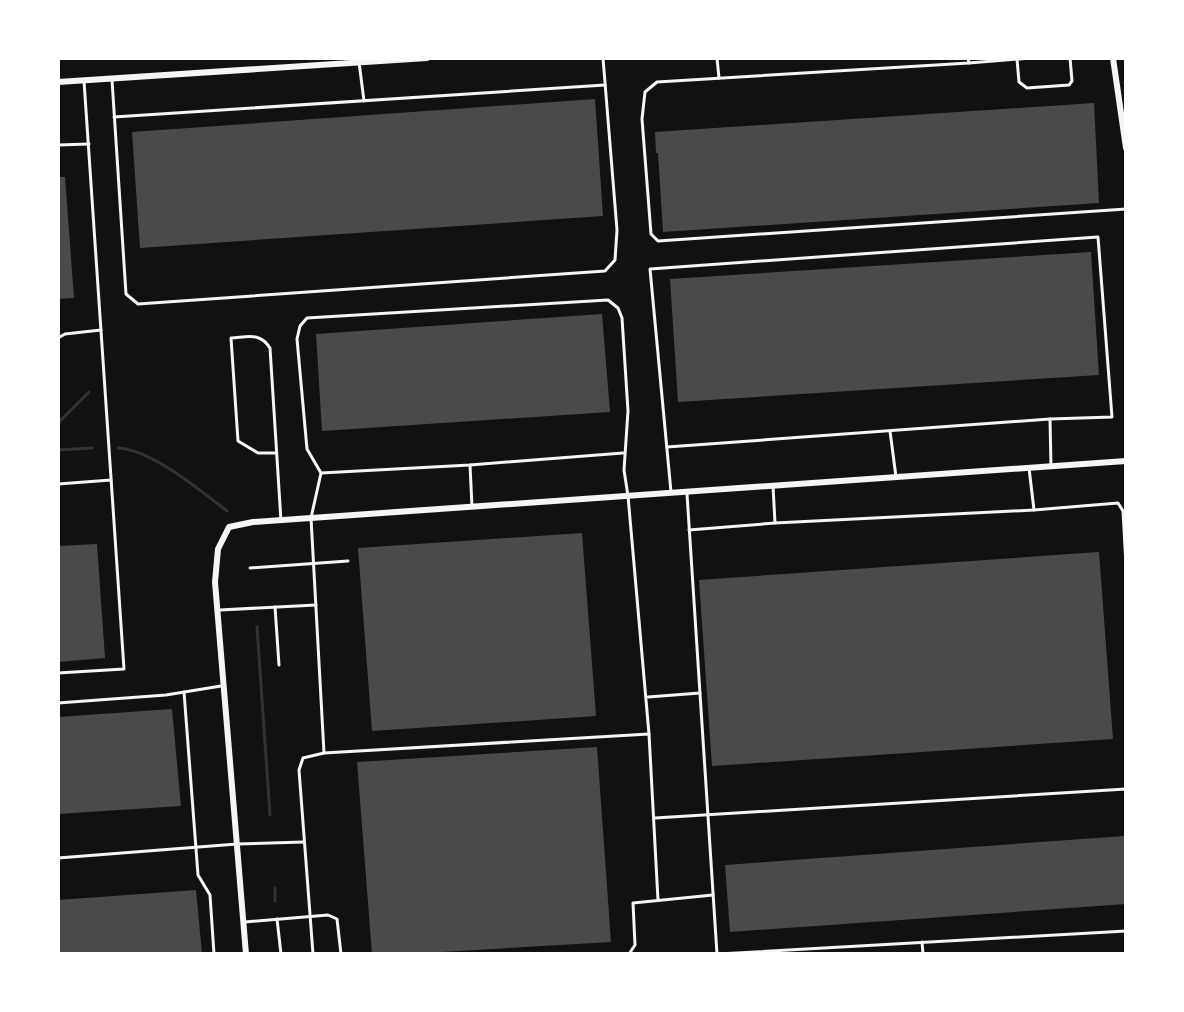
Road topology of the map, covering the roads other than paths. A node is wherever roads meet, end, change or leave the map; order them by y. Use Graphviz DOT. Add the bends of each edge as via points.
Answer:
graph roads {
  1 [pos="296,58"];
  2 [pos="427,58"];
  3 [pos="603,58"];
  4 [pos="717,58"];
  5 [pos="1032,58"];
  6 [pos="1070,58"];
  7 [pos="1113,58"];
  8 [pos="1017,59"];
  9 [pos="968,61"];
  10 [pos="359,62"];
  11 [pos="296,66"];
  12 [pos="719,78"];
  13 [pos="112,79"];
  14 [pos="84,81"];
  15 [pos="58,82"];
  16 [pos="605,85"];
  17 [pos="364,101"];
  18 [pos="114,117"];
  19 [pos="89,144"];
  20 [pos="58,145"];
  21 [pos="1126,148"];
  22 [pos="1126,209"];
  23 [pos="102,330"];
  24 [pos="58,338"];
  25 [pos="1050,419"];
  26 [pos="890,431"];
  27 [pos="666,447"];
  28 [pos="276,453"];
  29 [pos="623,453"];
  30 [pos="1126,461"];
  31 [pos="470,465"];
  32 [pos="1051,467"];
  33 [pos="1029,468"];
  34 [pos="321,473"];
  35 [pos="896,477"];
  36 [pos="111,480"];
  37 [pos="58,484"];
  38 [pos="773,486"];
  39 [pos="687,492"];
  40 [pos="671,493"];
  41 [pos="628,496"];
  42 [pos="472,507"];
  43 [pos="1034,510"];
  44 [pos="311,518"];
  45 [pos="281,521"];
  46 [pos="775,523"];
  47 [pos="1125,526"];
  48 [pos="689,530"];
  49 [pos="348,561"];
  50 [pos="314,564"];
  51 [pos="1126,565"];
  52 [pos="250,568"];
  53 [pos="316,605"];
  54 [pos="275,607"];
  55 [pos="218,610"];
  56 [pos="279,665"];
  57 [pos="58,673"];
  58 [pos="224,686"];
  59 [pos="184,692"];
  60 [pos="700,693"];
  61 [pos="646,697"];
  62 [pos="58,703"];
  63 [pos="649,734"];
  64 [pos="324,753"];
  65 [pos="1126,789"];
  66 [pos="708,814"];
  67 [pos="654,818"];
  68 [pos="304,842"];
  69 [pos="237,844"];
  70 [pos="195,848"];
  71 [pos="58,858"];
  72 [pos="713,895"];
  73 [pos="658,900"];
  74 [pos="310,917"];
  75 [pos="277,919"];
  76 [pos="243,922"];
  77 [pos="1126,931"];
  78 [pos="922,942"];
  79 [pos="214,954"];
  80 [pos="246,954"];
  81 [pos="281,954"];
  82 [pos="313,954"];
  83 [pos="341,954"];
  84 [pos="629,954"];
  85 [pos="717,954"];
  86 [pos="923,954"];
  1 -- 11 [label="lane"];
  2 -- 10 [label="street"];
  3 -- 16 [label="lane"];
  4 -- 12 [label="lane"];
  5 -- 8 [label="lane"];
  6 -- 8 [label="lane" via="1069,85 1027,88 1019,82"];
  7 -- 21 [label="street"];
  8 -- 9 [label="lane"];
  9 -- 12 [label="lane"];
  10 -- 11 [label="street"];
  10 -- 17 [label="lane"];
  11 -- 13 [label="street"];
  12 -- 22 [label="lane" via="657,82 645,92 642,119 651,234 658,241"];
  13 -- 14 [label="street"];
  13 -- 18 [label="lane"];
  14 -- 15 [label="street"];
  14 -- 19 [label="lane"];
  16 -- 17 [label="lane"];
  16 -- 18 [label="lane" via="617,230 615,260 605,271 138,304 126,294"];
  17 -- 18 [label="lane"];
  19 -- 20 [label="lane"];
  19 -- 23 [label="lane"];
  23 -- 24 [label="lane"];
  23 -- 36 [label="lane"];
  25 -- 26 [label="lane"];
  25 -- 27 [label="lane" via="1112,417 1098,237 650,269"];
  25 -- 32 [label="lane"];
  26 -- 27 [label="lane"];
  26 -- 35 [label="lane"];
  27 -- 40 [label="lane"];
  28 -- 28 [label="lane" via="270,348 262,338 231,338 238,441 258,453"];
  28 -- 45 [label="lane"];
  29 -- 31 [label="lane"];
  29 -- 34 [label="lane" via="628,411 622,318 608,300 307,318 297,339 307,449"];
  29 -- 41 [label="lane"];
  30 -- 32 [label="street"];
  31 -- 34 [label="lane"];
  31 -- 42 [label="lane"];
  32 -- 33 [label="street"];
  33 -- 35 [label="street"];
  33 -- 43 [label="lane"];
  34 -- 44 [label="lane"];
  35 -- 38 [label="street"];
  36 -- 37 [label="lane"];
  36 -- 57 [label="lane" via="124,669"];
  38 -- 39 [label="street"];
  38 -- 46 [label="lane"];
  39 -- 40 [label="street"];
  39 -- 48 [label="lane"];
  40 -- 41 [label="street"];
  41 -- 42 [label="street"];
  41 -- 61 [label="lane"];
  42 -- 44 [label="street"];
  43 -- 46 [label="lane"];
  43 -- 47 [label="lane" via="1118,503"];
  44 -- 45 [label="street"];
  44 -- 50 [label="lane"];
  45 -- 55 [label="street" via="229,527 218,549"];
  46 -- 48 [label="lane"];
  47 -- 51 [label="lane"];
  48 -- 60 [label="lane"];
  49 -- 50 [label="lane"];
  50 -- 52 [label="lane"];
  50 -- 53 [label="lane"];
  53 -- 54 [label="lane"];
  53 -- 64 [label="lane"];
  54 -- 55 [label="lane"];
  54 -- 56 [label="lane"];
  55 -- 58 [label="street"];
  58 -- 59 [label="lane"];
  58 -- 69 [label="street"];
  59 -- 62 [label="lane"];
  59 -- 70 [label="lane"];
  60 -- 61 [label="lane"];
  60 -- 66 [label="lane"];
  61 -- 63 [label="lane"];
  63 -- 64 [label="lane"];
  63 -- 67 [label="lane"];
  64 -- 68 [label="lane" via="303,758 299,770"];
  65 -- 66 [label="lane"];
  66 -- 67 [label="lane"];
  66 -- 72 [label="lane"];
  67 -- 73 [label="lane"];
  68 -- 69 [label="lane"];
  68 -- 74 [label="lane"];
  69 -- 70 [label="lane"];
  69 -- 76 [label="street"];
  70 -- 71 [label="lane"];
  70 -- 79 [label="lane" via="198,875 210,895"];
  72 -- 73 [label="lane"];
  72 -- 85 [label="lane"];
  73 -- 84 [label="lane" via="633,903 635,945"];
  74 -- 75 [label="lane"];
  74 -- 82 [label="lane"];
  74 -- 83 [label="lane" via="337,919"];
  75 -- 76 [label="lane"];
  75 -- 81 [label="lane"];
  76 -- 80 [label="street"];
  77 -- 78 [label="lane"];
  78 -- 85 [label="lane"];
  78 -- 86 [label="lane"];
}
